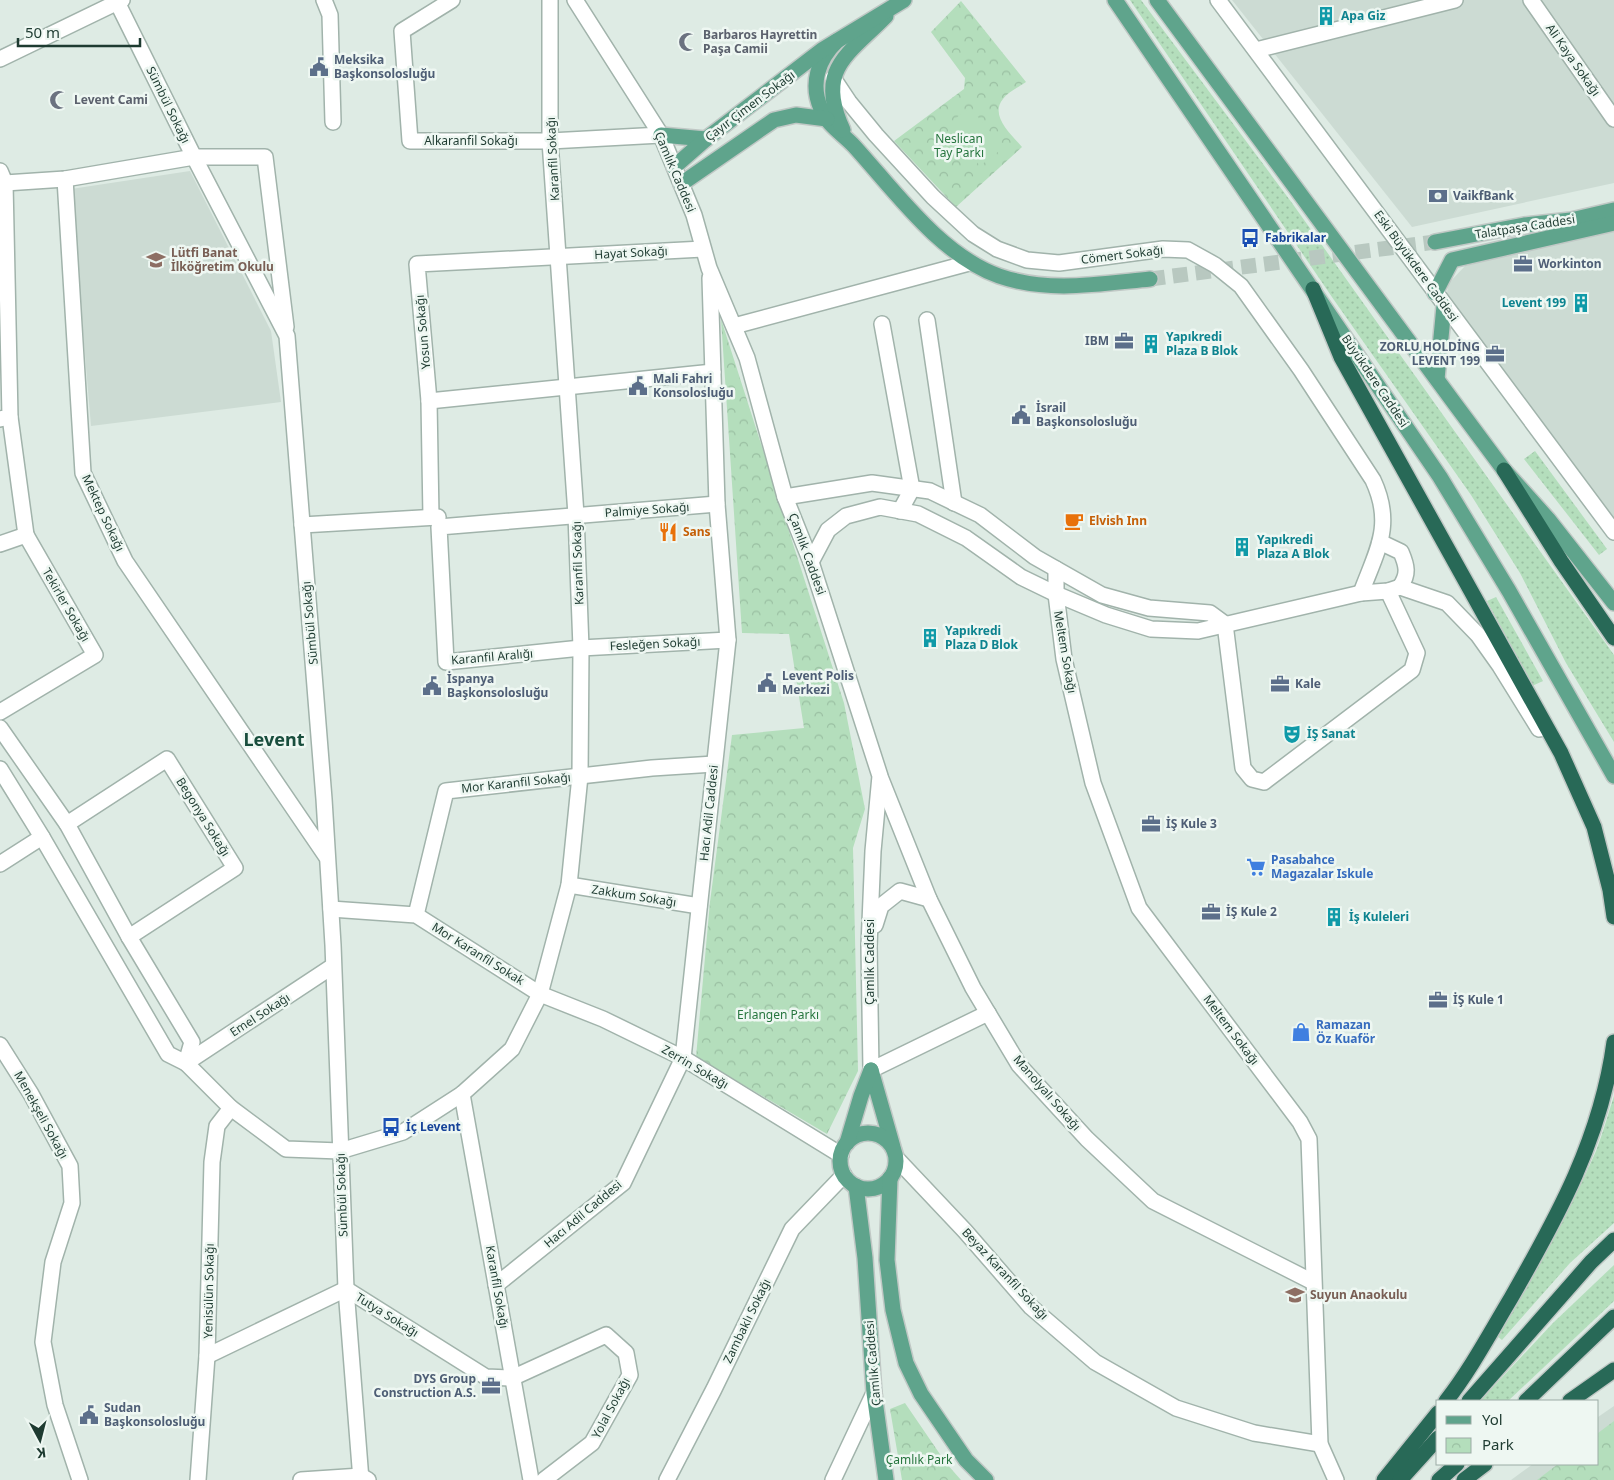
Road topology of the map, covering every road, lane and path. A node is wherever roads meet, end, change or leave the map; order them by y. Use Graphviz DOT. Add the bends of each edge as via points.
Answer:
graph roads {
  1 [pos="324,0"];
  2 [pos="452,0"];
  3 [pos="550,0"];
  4 [pos="575,0"];
  5 [pos="1115,0"];
  6 [pos="1157,0"];
  7 [pos="1218,0"];
  8 [pos="1455,0"];
  9 [pos="1531,0"];
  10 [pos="118,1"];
  11 [pos="899,4"];
  12 [pos="837,41"];
  13 [pos="1256,50"];
  14 [pos="0,59"];
  15 [pos="834,78"];
  16 [pos="827,118"];
  17 [pos="1614,119"];
  18 [pos="333,122"];
  19 [pos="661,135"];
  20 [pos="706,139"];
  21 [pos="550,142"];
  22 [pos="851,142"];
  23 [pos="194,157"];
  24 [pos="674,167"];
  25 [pos="2,177"];
  26 [pos="65,179"];
  27 [pos="681,184"];
  28 [pos="1614,200"];
  29 [pos="1614,210"];
  30 [pos="1614,223"];
  31 [pos="1524,225"];
  32 [pos="1435,242"];
  33 [pos="703,249"];
  34 [pos="559,257"];
  35 [pos="970,263"];
  36 [pos="710,268"];
  37 [pos="1150,279"];
  38 [pos="1313,289"];
  39 [pos="4,292"];
  40 [pos="1435,293"];
  41 [pos="1444,306"];
  42 [pos="927,320"];
  43 [pos="882,324"];
  44 [pos="734,326"];
  45 [pos="287,336"];
  46 [pos="713,372"];
  47 [pos="1437,379"];
  48 [pos="568,387"];
  49 [pos="429,401"];
  50 [pos="5,418"];
  51 [pos="1504,470"];
  52 [pos="912,489"];
  53 [pos="785,497"];
  54 [pos="954,503"];
  55 [pos="717,504"];
  56 [pos="900,511"];
  57 [pos="576,515"];
  58 [pos="435,522"];
  59 [pos="302,525"];
  60 [pos="1614,532"];
  61 [pos="26,535"];
  62 [pos="1380,542"];
  63 [pos="0,544"];
  64 [pos="812,562"];
  65 [pos="1056,569"];
  66 [pos="1394,589"];
  67 [pos="1361,593"];
  68 [pos="1056,594"];
  69 [pos="1614,603"];
  70 [pos="1225,624"];
  71 [pos="1614,638"];
  72 [pos="728,640"];
  73 [pos="581,648"];
  74 [pos="0,712"];
  75 [pos="0,728"];
  76 [pos="714,764"];
  77 [pos="0,769"];
  78 [pos="580,776"];
  79 [pos="880,776"];
  80 [pos="1614,776"];
  81 [pos="1579,790"];
  82 [pos="67,824"];
  83 [pos="1594,827"];
  84 [pos="42,837"];
  85 [pos="327,857"];
  86 [pos="0,864"];
  87 [pos="1614,864"];
  88 [pos="569,885"];
  89 [pos="929,899"];
  90 [pos="699,906"];
  91 [pos="331,910"];
  92 [pos="416,915"];
  93 [pos="1614,917"];
  94 [pos="129,937"];
  95 [pos="869,946"];
  96 [pos="334,966"];
  97 [pos="540,994"];
  98 [pos="988,1012"];
  99 [pos="1614,1042"];
  100 [pos="0,1045"];
  101 [pos="683,1058"];
  102 [pos="186,1063"];
  103 [pos="871,1070"];
  104 [pos="462,1094"];
  105 [pos="231,1108"];
  106 [pos="844,1149"];
  107 [pos="340,1151"];
  108 [pos="895,1153"];
  109 [pos="844,1175"];
  110 [pos="890,1178"];
  111 [pos="856,1186"];
  112 [pos="1614,1240"];
  113 [pos="1313,1282"];
  114 [pos="496,1285"];
  115 [pos="346,1289"];
  116 [pos="1614,1317"];
  117 [pos="207,1356"];
  118 [pos="1614,1370"];
  119 [pos="512,1378"];
  120 [pos="874,1393"];
  121 [pos="1447,1400"];
  122 [pos="1471,1400"];
  123 [pos="1527,1400"];
  124 [pos="1571,1400"];
  125 [pos="1436,1415"];
  126 [pos="1436,1440"];
  127 [pos="1320,1444"];
  128 [pos="1456,1465"];
  129 [pos="1484,1465"];
  130 [pos="364,1479"];
  131 [pos="80,1480"];
  132 [pos="198,1480"];
  133 [pos="301,1480"];
  134 [pos="530,1480"];
  135 [pos="544,1480"];
  136 [pos="667,1480"];
  137 [pos="834,1480"];
  138 [pos="886,1480"];
  139 [pos="986,1480"];
  140 [pos="1335,1480"];
  141 [pos="1384,1480"];
  142 [pos="1400,1480"];
  143 [pos="1440,1480"];
  144 [pos="1464,1480"];
  1 -- 18 [label="street" via="330,15"];
  2 -- 21 [label="street, Alkaranfil Sokağı" via="402,31 410,140"];
  3 -- 21 [label="street, Karanfil Sokağı"];
  4 -- 19 [label="street, Çamlık Caddesi"];
  5 -- 38 [label="main road, Büyükdere Caddesi"];
  6 -- 47 [label="main road"];
  7 -- 13 [label="street, Eski Büyükdere Caddesi"];
  8 -- 13 [label="street"];
  9 -- 17 [label="street, Ali Kaya Sokağı"];
  10 -- 14 [label="street"];
  10 -- 23 [label="street, Sümbül Sokağı"];
  11 -- 12 [label="main road, Çayır Çimen Sokağı"];
  11 -- 15 [label="main road" via="849,50"];
  12 -- 16 [label="main road" via="825,52 816,79 821,109"];
  12 -- 20 [label="main road, Çayır Çimen Sokağı"];
  13 -- 40 [label="street, Eski Büyükdere Caddesi"];
  15 -- 22 [label="main road" via="836,114"];
  15 -- 62 [label="street, Cömert Sokağı" via="876,135 933,197 973,234 997,249 1028,260 1059,263 1164,249 1188,250 1215,265 1241,286 1373,480 1381,496 1384,513"];
  16 -- 22 [label="main road"];
  16 -- 27 [label="main road" via="796,115 774,120"];
  19 -- 20 [label="main road"];
  19 -- 21 [label="street"];
  19 -- 24 [label="street, Çamlık Caddesi"];
  20 -- 24 [label="main road, Çayır Çimen Sokağı"];
  21 -- 34 [label="street, Karanfil Sokağı"];
  22 -- 35 [label="main road" via="941,240"];
  23 -- 26 [label="street"];
  23 -- 45 [label="street, Sümbül Sokağı"];
  23 -- 45 [label="street, Sümbül Sokağı" via="266,157"];
  24 -- 27 [label="street, Çamlık Caddesi"];
  25 -- 26 [label="street"];
  25 -- 39 [label="street"];
  26 -- 85 [label="street, Mektep Sokağı" via="83,473 125,560"];
  27 -- 33 [label="street, Çamlık Caddesi"];
  28 -- 31 [label="main road"];
  29 -- 31 [label="main road, Talatpaşa Caddesi" via="1571,220"];
  30 -- 40 [label="main road" via="1452,260"];
  31 -- 32 [label="main road, Talatpaşa Caddesi"];
  33 -- 34 [label="street, Hayat Sokağı"];
  33 -- 36 [label="street, Çamlık Caddesi"];
  34 -- 48 [label="street, Karanfil Sokağı"];
  34 -- 49 [label="street, Yosun Sokağı" via="417,264"];
  35 -- 37 [label="main road" via="999,276 1049,286"];
  35 -- 44 [label="street"];
  36 -- 44 [label="street, Çamlık Caddesi"];
  36 -- 46 [label="street, Hacı Adil Caddesi"];
  38 -- 80 [label="main road, Büyükdere Caddesi" via="1440,477"];
  38 -- 81 [label="highway" via="1342,357 1562,753"];
  39 -- 50 [label="street"];
  40 -- 41 [label="street, Eski Büyükdere Caddesi"];
  41 -- 47 [label="main road"];
  41 -- 60 [label="street, Eski Büyükdere Caddesi"];
  42 -- 54 [label="street"];
  43 -- 52 [label="street"];
  44 -- 53 [label="street, Çamlık Caddesi" via="747,358"];
  45 -- 59 [label="street, Sümbül Sokağı"];
  46 -- 48 [label="street"];
  46 -- 55 [label="street, Hacı Adil Caddesi"];
  47 -- 51 [label="main road"];
  48 -- 49 [label="street"];
  48 -- 57 [label="street, Karanfil Sokağı"];
  49 -- 58 [label="street"];
  50 -- 61 [label="street"];
  51 -- 69 [label="main road" via="1548,519"];
  51 -- 71 [label="highway"];
  52 -- 53 [label="street" via="872,483"];
  52 -- 54 [label="street" via="930,491"];
  52 -- 56 [label="street"];
  53 -- 64 [label="street, Çamlık Caddesi"];
  54 -- 65 [label="street" via="980,514 1035,557"];
  55 -- 57 [label="street, Palmiye Sokağı"];
  55 -- 72 [label="street, Hacı Adil Caddesi"];
  56 -- 64 [label="street" via="880,507 846,516 828,530"];
  56 -- 68 [label="street" via="918,514 966,538 1021,577"];
  57 -- 58 [label="street"];
  57 -- 73 [label="street, Karanfil Sokağı"];
  58 -- 59 [label="street"];
  58 -- 73 [label="street, Karanfil Aralığı" via="446,662"];
  59 -- 85 [label="street, Sümbül Sokağı"];
  61 -- 63 [label="street"];
  61 -- 74 [label="street, Tekirler Sokağı" via="94,655"];
  62 -- 66 [label="street" via="1401,552 1407,565 1407,577"];
  62 -- 67 [label="street, Cömert Sokağı"];
  64 -- 79 [label="street, Çamlık Caddesi"];
  65 -- 68 [label="street, Meltem Sokağı"];
  65 -- 70 [label="street" via="1102,595 1149,608 1210,613"];
  66 -- 67 [label="street"];
  66 -- 70 [label="street" via="1417,653 1412,670 1264,782 1252,779 1243,768"];
  66 -- 81 [label="street" via="1447,603 1478,635"];
  67 -- 70 [label="street"];
  68 -- 70 [label="street" via="1151,629 1198,631"];
  68 -- 113 [label="street, Meltem Sokağı" via="1064,659 1093,783 1139,908 1300,1122 1309,1139"];
  72 -- 73 [label="street, Fesleğen Sokağı"];
  72 -- 76 [label="street, Hacı Adil Caddesi"];
  73 -- 78 [label="street, Karanfil Sokağı"];
  75 -- 82 [label="street"];
  76 -- 78 [label="street, Mor Karanfil Sokağı"];
  76 -- 90 [label="street, Hacı Adil Caddesi"];
  77 -- 84 [label="street, Karanfil Sokağı"];
  78 -- 88 [label="street, Karanfil Sokağı"];
  78 -- 92 [label="street, Mor Karanfil Sokağı" via="446,791"];
  79 -- 89 [label="street, Manolyalı Sokağı"];
  79 -- 95 [label="street, Çamlık Caddesi"];
  81 -- 83 [label="highway"];
  82 -- 94 [label="street"];
  82 -- 94 [label="street, Begonya Sokağı" via="167,760 235,868"];
  83 -- 87 [label="highway"];
  83 -- 93 [label="highway"];
  84 -- 86 [label="street"];
  84 -- 102 [label="street, Karanfil Sokağı" via="168,1054"];
  85 -- 91 [label="street, Sümbül Sokağı"];
  88 -- 90 [label="street, Zakkum Sokağı"];
  88 -- 97 [label="street, Karanfil Sokağı"];
  89 -- 95 [label="street" via="900,891 881,906"];
  89 -- 98 [label="street, Manolyalı Sokağı"];
  90 -- 101 [label="street, Hacı Adil Caddesi"];
  91 -- 92 [label="street"];
  91 -- 96 [label="street, Sümbül Sokağı"];
  92 -- 97 [label="street, Mor Karanfil Sokak"];
  94 -- 102 [label="street" via="192,1042"];
  95 -- 103 [label="street, Çamlık Caddesi"];
  96 -- 102 [label="street, Emel Sokağı"];
  96 -- 107 [label="street, Sümbül Sokağı"];
  97 -- 101 [label="street, Zerrin Sokağı" via="603,1019"];
  97 -- 104 [label="street, Karanfil Sokağı" via="512,1049"];
  98 -- 103 [label="street"];
  98 -- 113 [label="street, Manolyalı Sokağı" via="1019,1065 1087,1140 1153,1201"];
  99 -- 121 [label="highway" via="1595,1126 1564,1203 1502,1312"];
  100 -- 131 [label="street, Menekşeli Sokağı" via="70,1166 72,1203 53,1262 44,1342 54,1404"];
  101 -- 106 [label="street, Zerrin Sokağı"];
  101 -- 114 [label="street, Hacı Adil Caddesi" via="623,1183"];
  102 -- 105 [label="street, Karanfil Sokağı"];
  103 -- 106 [label="main road, Çamlık Caddesi"];
  103 -- 108 [label="main road"];
  104 -- 107 [label="street, Karanfil Sokağı" via="403,1132"];
  104 -- 114 [label="street, Karanfil Sokağı"];
  105 -- 107 [label="street, Karanfil Sokağı" via="286,1149"];
  105 -- 117 [label="street, Yenisülün Sokağı" via="217,1126 212,1162"];
  106 -- 108 [label="main road" via="854,1137 872,1133 888,1141"];
  106 -- 109 [label="main road"];
  107 -- 115 [label="street, Sümbül Sokağı"];
  108 -- 110 [label="main road" via="894,1172"];
  108 -- 127 [label="street, Beyaz Karanfil Sokağı" via="1032,1307 1095,1362 1176,1408 1254,1433"];
  109 -- 111 [label="main road"];
  109 -- 136 [label="street, Zambaklı Sokağı" via="792,1229"];
  110 -- 111 [label="main road" via="871,1188"];
  110 -- 139 [label="main road, Çamlık Caddesi" via="888,1260 893,1310 906,1363 921,1394 966,1460"];
  111 -- 120 [label="main road, Çamlık Caddesi" via="865,1258"];
  112 -- 122 [label="highway"];
  113 -- 127 [label="street, Meltem Sokağı"];
  114 -- 119 [label="street, Karanfil Sokağı"];
  115 -- 117 [label="street, Tutya Sokağı"];
  115 -- 119 [label="street, Tutya Sokağı" via="486,1376"];
  115 -- 130 [label="street, Sümbül Sokağı"];
  116 -- 123 [label="highway"];
  117 -- 132 [label="street, Yenisülün Sokağı"];
  118 -- 124 [label="highway"];
  119 -- 134 [label="street, Karanfil Sokağı"];
  119 -- 135 [label="street, Yolal Sokağı" via="606,1335 626,1353 630,1375 592,1443"];
  120 -- 137 [label="street"];
  120 -- 138 [label="main road, Çamlık Caddesi"];
  125 -- 141 [label="highway"];
  126 -- 142 [label="highway"];
  127 -- 140 [label="street, Meltem Sokağı"];
  128 -- 143 [label="highway"];
  129 -- 144 [label="highway"];
  130 -- 133 [label="street"];
}
